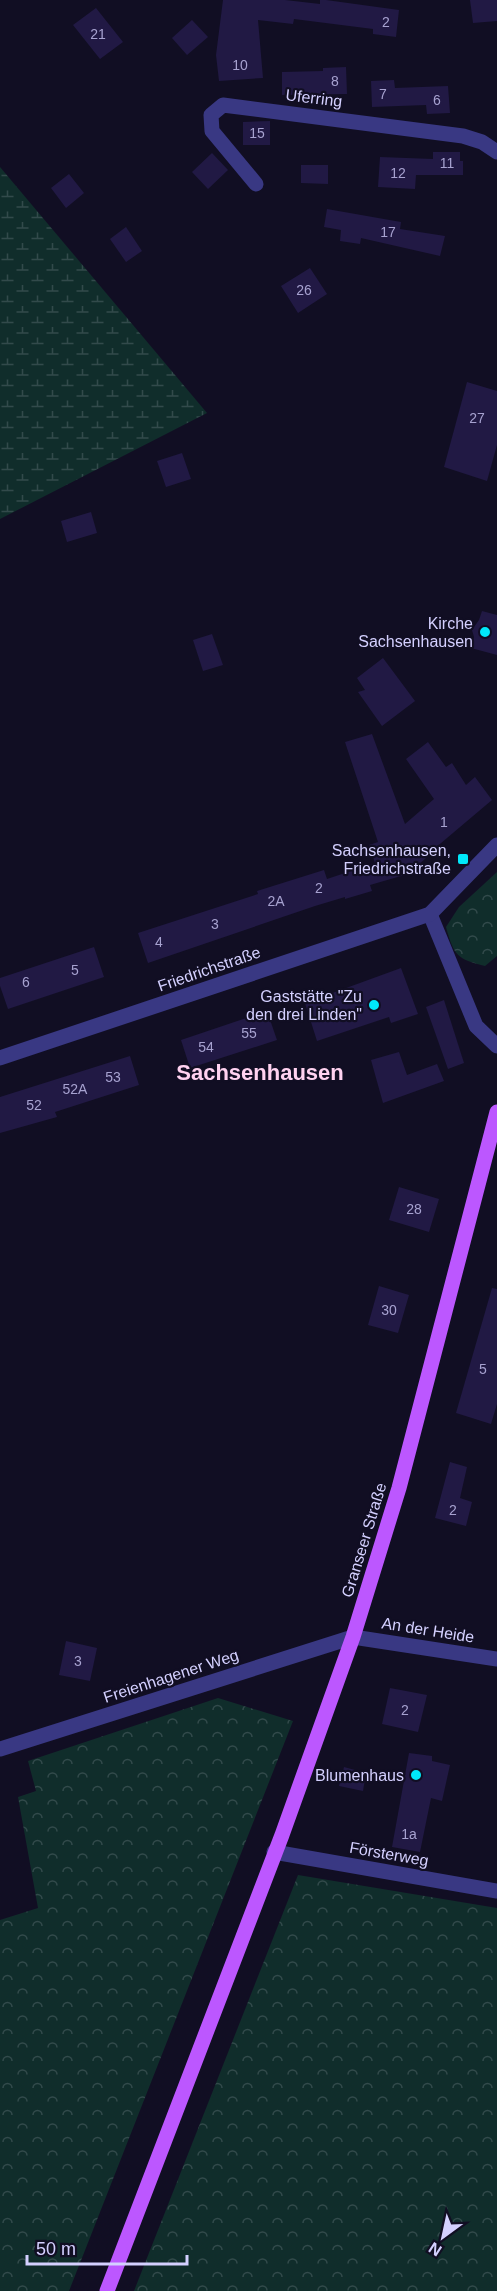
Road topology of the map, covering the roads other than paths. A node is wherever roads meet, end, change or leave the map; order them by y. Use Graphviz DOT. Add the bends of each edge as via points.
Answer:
graph roads {
  1 [pos="497,152"];
  2 [pos="256,184"];
  3 [pos="497,844"];
  4 [pos="430,914"];
  5 [pos="497,1046"];
  6 [pos="0,1058"];
  7 [pos="497,1112"];
  8 [pos="353,1637"];
  9 [pos="497,1659"];
  10 [pos="0,1749"];
  11 [pos="274,1852"];
  12 [pos="497,1891"];
  13 [pos="107,2291"];
  1 -- 2 [label="street, Uferring" via="463,136 223,105 211,115 212,131"];
  3 -- 4 [label="street, Friedrichstraße"];
  4 -- 5 [label="street" via="476,1026"];
  4 -- 6 [label="street, Friedrichstraße"];
  7 -- 8 [label="main road, Granseer Straße" via="399,1488"];
  8 -- 9 [label="street, An der Heide"];
  8 -- 10 [label="street, Freienhagener Weg"];
  8 -- 11 [label="main road, Granseer Straße"];
  11 -- 12 [label="street, Försterweg"];
  11 -- 13 [label="main road, Granseer Straße"];
}
